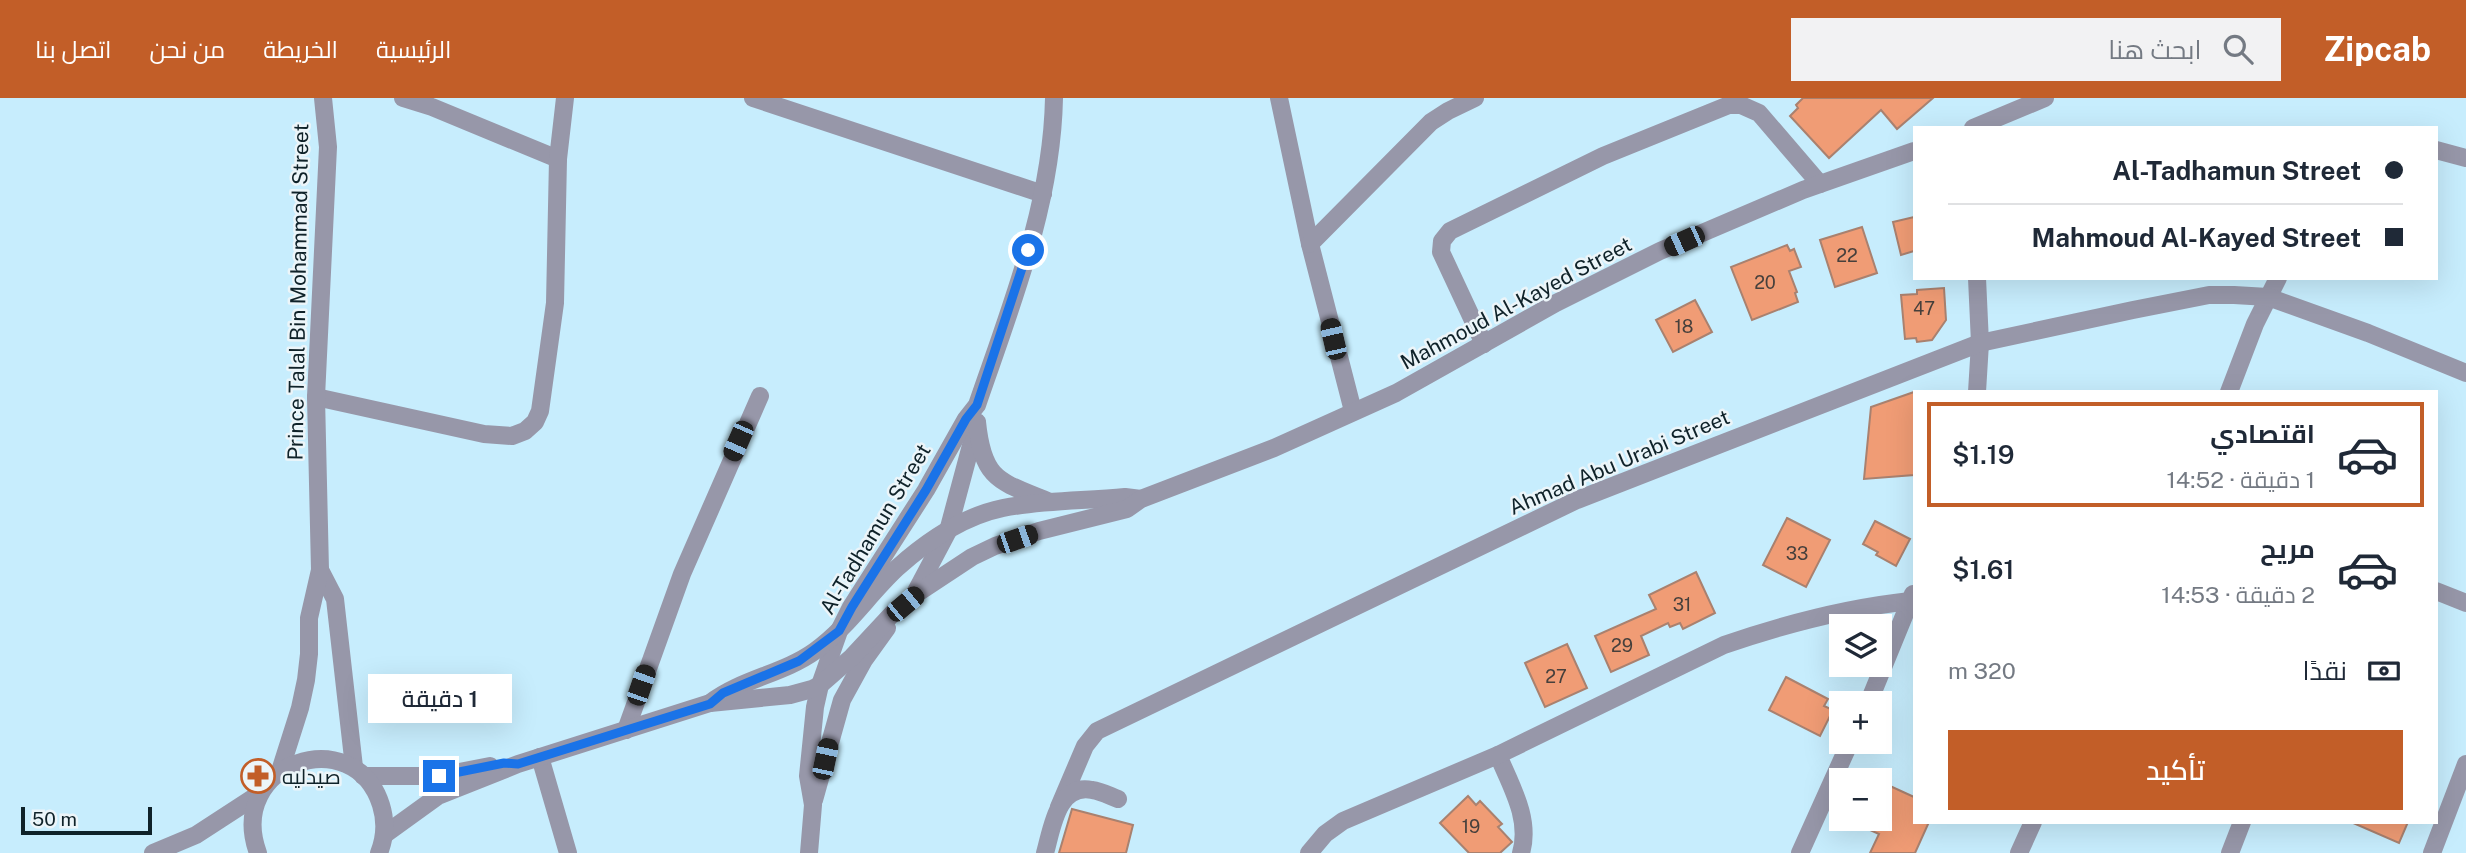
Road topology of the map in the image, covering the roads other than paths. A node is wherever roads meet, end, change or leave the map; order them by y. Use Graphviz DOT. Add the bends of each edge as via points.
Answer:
graph roads {
  1 [pos="323,98"];
  2 [pos="403,98"];
  3 [pos="565,98"];
  4 [pos="753,98"];
  5 [pos="1054,98"];
  6 [pos="1279,98"];
  7 [pos="1475,98"];
  8 [pos="2045,98"];
  9 [pos="1978,126"];
  10 [pos="1913,150"];
  11 [pos="2438,150"];
  12 [pos="2466,158"];
  13 [pos="558,159"];
  14 [pos="1821,184"];
  15 [pos="1043,194"];
  16 [pos="1310,244"];
  17 [pos="1977,280"];
  18 [pos="2277,280"];
  19 [pos="2268,297"];
  20 [pos="1980,343"];
  21 [pos="1484,344"];
  22 [pos="2466,373"];
  23 [pos="1977,390"];
  24 [pos="2230,390"];
  25 [pos="760,396"];
  26 [pos="316,397"];
  27 [pos="1353,411"];
  28 [pos="977,414"];
  29 [pos="1141,499"];
  30 [pos="1053,504"];
  31 [pos="948,531"];
  32 [pos="320,570"];
  33 [pos="2438,592"];
  34 [pos="916,594"];
  35 [pos="1912,596"];
  36 [pos="2466,603"];
  37 [pos="839,631"];
  38 [pos="820,685"];
  39 [pos="1873,691"];
  40 [pos="710,704"];
  41 [pos="626,730"];
  42 [pos="1845,754"];
  43 [pos="1498,755"];
  44 [pos="540,757"];
  45 [pos="518,764"];
  46 [pos="2466,764"];
  47 [pos="280,771"];
  48 [pos="359,771"];
  49 [pos="259,794"];
  50 [pos="1118,799"];
  51 [pos="813,805"];
  52 [pos="1059,807"];
  53 [pos="2032,824"];
  54 [pos="2241,824"];
  55 [pos="384,835"];
  56 [pos="153,853"];
  57 [pos="258,853"];
  58 [pos="379,853"];
  59 [pos="568,853"];
  60 [pos="809,853"];
  61 [pos="1045,853"];
  62 [pos="1309,853"];
  63 [pos="1521,853"];
  64 [pos="1800,853"];
  65 [pos="2019,853"];
  66 [pos="2230,853"];
  67 [pos="2432,853"];
  1 -- 26 [label="street, Prince Talal Bin Mohammad Street" via="328,147"];
  2 -- 13 [label="street"];
  3 -- 13 [label="street"];
  4 -- 15 [label="street"];
  5 -- 15 [label="street, Al-Tadhamun Street"];
  6 -- 16 [label="street"];
  7 -- 16 [label="street" via="1447,111 1418,134"];
  8 -- 9 [label="street"];
  10 -- 14 [label="street, Mahmoud Al-Kayed Street"];
  11 -- 12 [label="street"];
  13 -- 26 [label="street" via="555,303 535,422 512,436 484,434"];
  14 -- 21 [label="street, Mahmoud Al-Kayed Street" via="1660,251"];
  14 -- 21 [label="street" via="1759,113 1741,105 1729,105 1603,156 1444,236 1441,252"];
  15 -- 28 [label="street, Al-Tadhamun Street"];
  16 -- 27 [label="street"];
  17 -- 20 [label="street"];
  18 -- 19 [label="street"];
  19 -- 20 [label="street, Ahmad Abu Urabi Street" via="2209,296"];
  19 -- 22 [label="street, Ahmad Abu Urabi Street"];
  19 -- 24 [label="street"];
  20 -- 23 [label="street"];
  20 -- 52 [label="street, Ahmad Abu Urabi Street" via="1577,500 1097,731 1085,746"];
  21 -- 27 [label="street, Mahmoud Al-Kayed Street" via="1419,382"];
  25 -- 41 [label="street" via="682,574"];
  26 -- 32 [label="street, Prince Talal Bin Mohammad Street"];
  27 -- 29 [label="street, Mahmoud Al-Kayed Street" via="1274,448"];
  28 -- 30 [label="street" via="980,449 995,475"];
  28 -- 31 [label="street, Al-Tadhamun Street"];
  28 -- 37 [label="street, Al-Tadhamun Street" via="966,419"];
  29 -- 30 [label="street, Mahmoud Al-Kayed Street" via="1125,496"];
  29 -- 34 [label="street, Mahmoud Al-Kayed Street" via="1127,509 995,546"];
  30 -- 31 [label="street, Mahmoud Al-Kayed Street" via="1003,508"];
  31 -- 34 [label="street, Al-Tadhamun Street"];
  31 -- 37 [label="street, Mahmoud Al-Kayed Street" via="896,569"];
  32 -- 47 [label="street, Prince Talal Bin Mohammad Street" via="309,618 306,680"];
  32 -- 48 [label="street, Prince Talal Bin Mohammad Street" via="335,598"];
  33 -- 36 [label="street"];
  34 -- 38 [label="street, Mahmoud Al-Kayed Street"];
  34 -- 51 [label="street, Al-Tadhamun Street" via="864,660 842,700"];
  35 -- 39 [label="street"];
  35 -- 43 [label="street" via="1724,645"];
  37 -- 38 [label="street, Al-Tadhamun Street"];
  37 -- 40 [label="street, Mahmoud Al-Kayed Street" via="799,661 723,693"];
  38 -- 40 [label="street, Mahmoud Al-Kayed Street" via="790,695"];
  38 -- 51 [label="street, Al-Tadhamun Street" via="808,776"];
  40 -- 41 [label="street, Mahmoud Al-Kayed Street"];
  41 -- 44 [label="street, Mahmoud Al-Kayed Street"];
  42 -- 64 [label="street"];
  43 -- 62 [label="street" via="1343,821"];
  43 -- 63 [label="street" via="1521,813"];
  44 -- 45 [label="street, Mahmoud Al-Kayed Street"];
  44 -- 59 [label="street"];
  45 -- 48 [label="street, Mahmoud Al-Kayed Street" via="439,776"];
  45 -- 55 [label="street, Mahmoud Al-Kayed Street" via="438,796"];
  46 -- 67 [label="street"];
  47 -- 48 [label="street, Mahmoud Al-Kayed Street" via="303,760 328,759"];
  47 -- 49 [label="street"];
  48 -- 55 [label="street" via="378,795"];
  49 -- 56 [label="street" via="197,835"];
  49 -- 57 [label="street" via="252,816"];
  50 -- 52 [label="street" via="1090,789 1075,792"];
  51 -- 60 [label="street, Al-Tadhamun Street"];
  52 -- 61 [label="street, Ahmad Abu Urabi Street"];
  53 -- 65 [label="street"];
  54 -- 66 [label="street"];
  55 -- 58 [label="street"];
}
